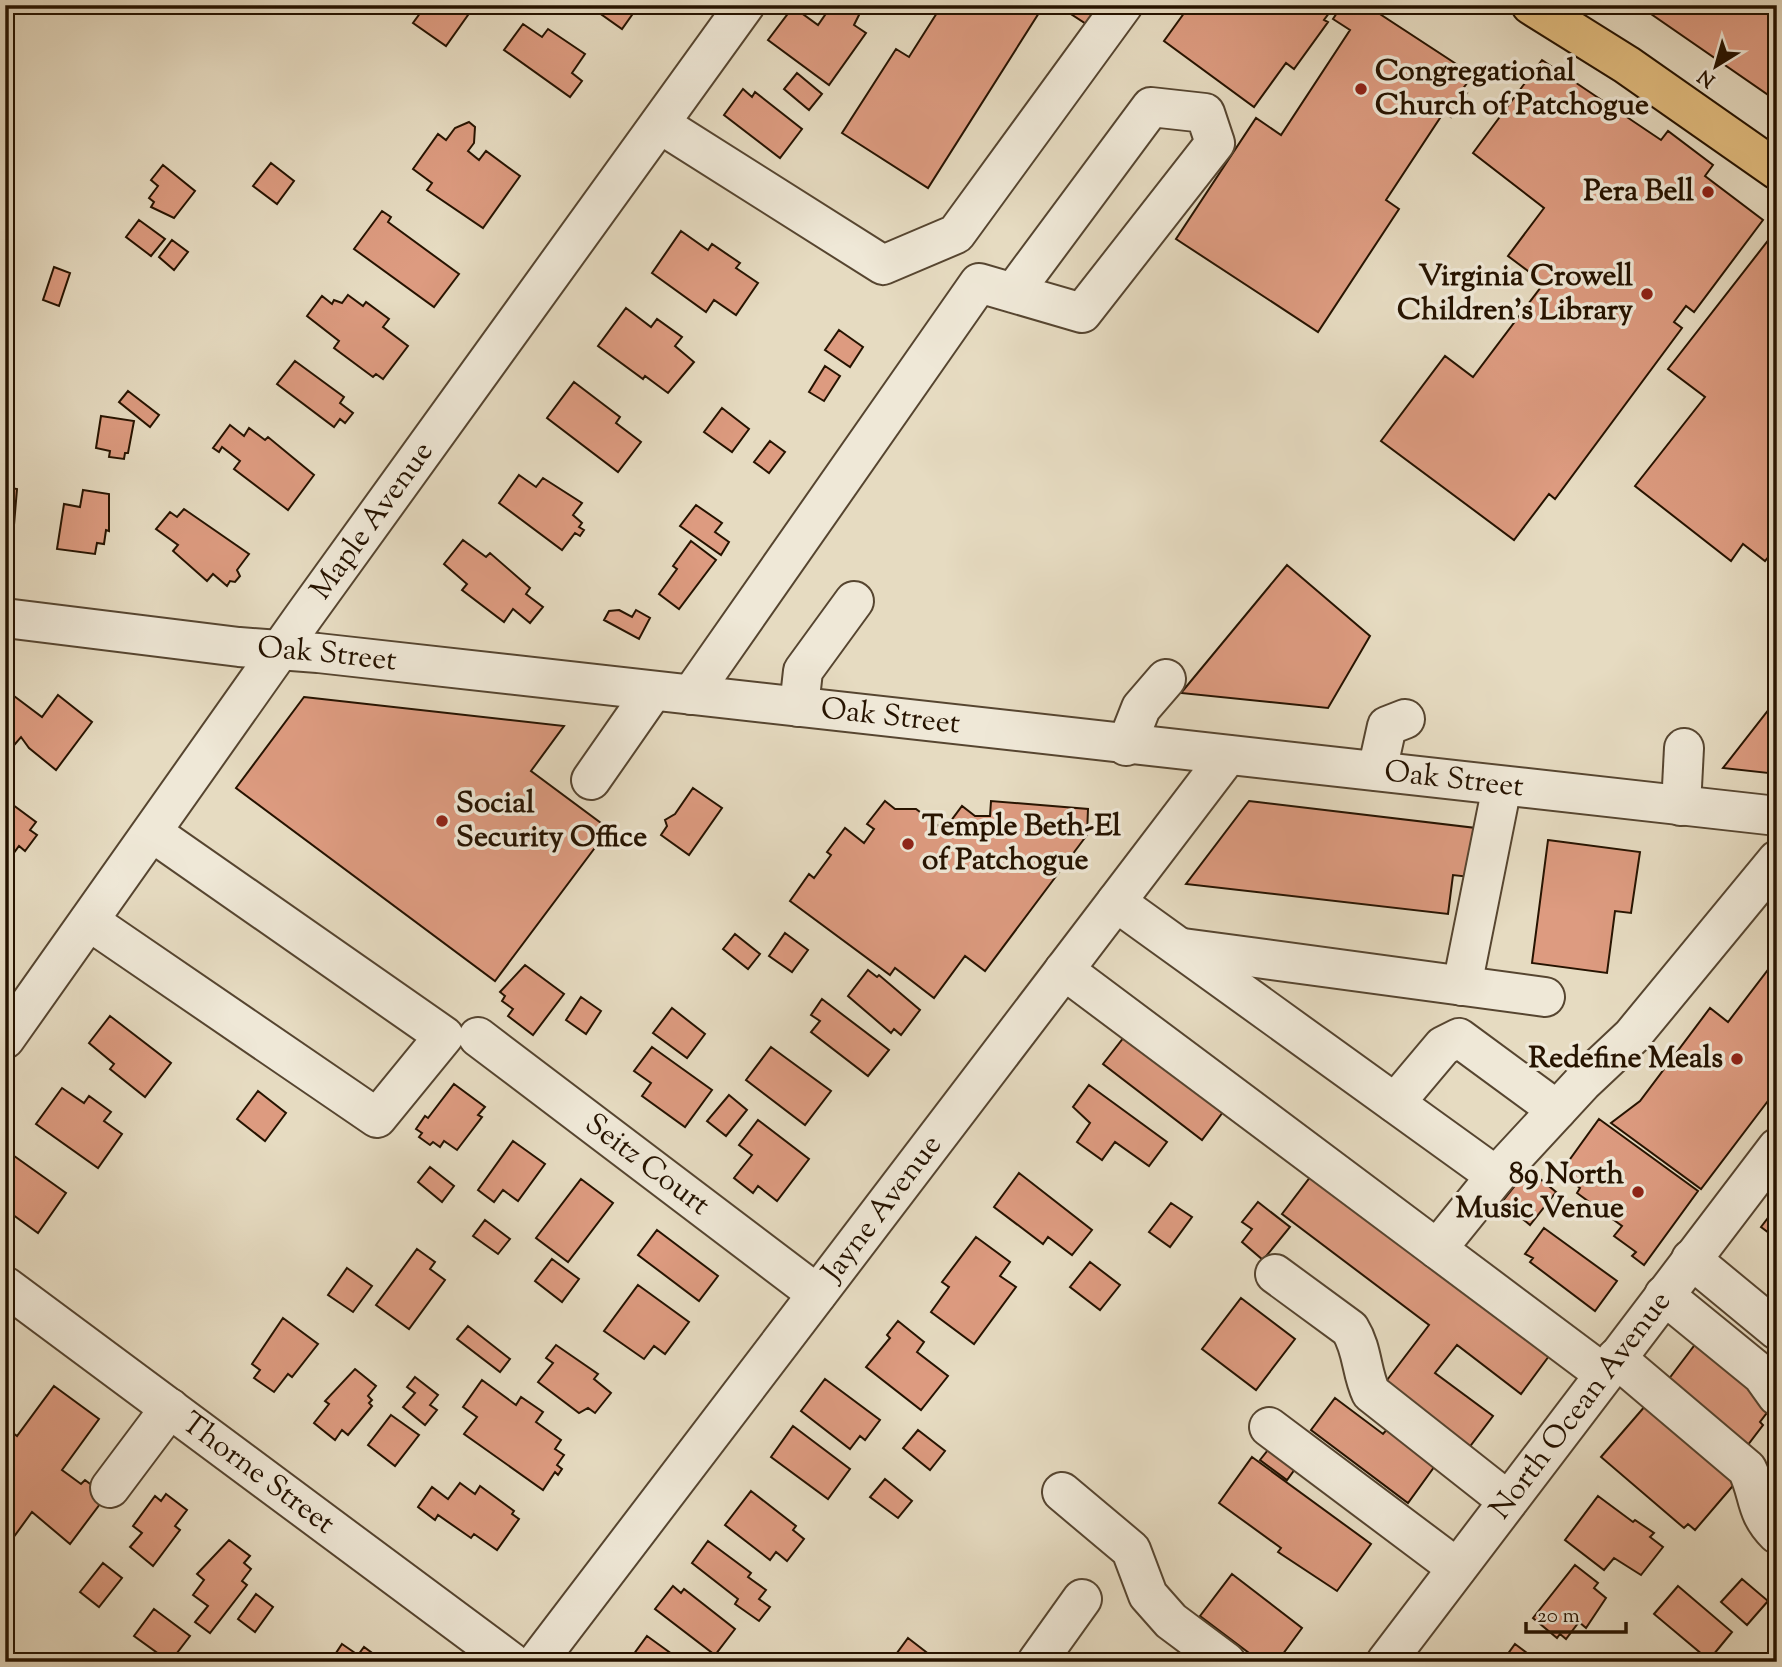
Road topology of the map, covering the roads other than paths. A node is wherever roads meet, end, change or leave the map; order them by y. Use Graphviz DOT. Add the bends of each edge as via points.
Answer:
graph roads {
  1 [pos="1122,5"];
  2 [pos="1531,5"];
  3 [pos="739,7"];
  4 [pos="660,124"];
  5 [pos="1777,170"];
  6 [pos="1013,293"];
  7 [pos="854,601"];
  8 [pos="5,618"];
  9 [pos="281,651"];
  10 [pos="1166,680"];
  11 [pos="653,691"];
  12 [pos="691,695"];
  13 [pos="799,707"];
  14 [pos="1405,719"];
  15 [pos="1126,746"];
  16 [pos="1684,748"];
  17 [pos="1228,755"];
  18 [pos="1377,771"];
  19 [pos="591,780"];
  20 [pos="1502,786"];
  21 [pos="1681,806"];
  22 [pos="1777,816"];
  23 [pos="153,833"];
  24 [pos="1777,860"];
  25 [pos="1116,902"];
  26 [pos="89,921"];
  27 [pos="1177,947"];
  28 [pos="1064,970"];
  29 [pos="1462,986"];
  30 [pos="1545,997"];
  31 [pos="478,1037"];
  32 [pos="5,1039"];
  33 [pos="1395,1103"];
  34 [pos="1557,1110"];
  35 [pos="1777,1148"];
  36 [pos="1496,1176"];
  37 [pos="1437,1249"];
  38 [pos="1691,1259"];
  39 [pos="1275,1274"];
  40 [pos="5,1286"];
  41 [pos="817,1294"];
  42 [pos="1664,1295"];
  43 [pos="1777,1330"];
  44 [pos="1610,1366"];
  45 [pos="1777,1396"];
  46 [pos="170,1408"];
  47 [pos="1269,1427"];
  48 [pos="110,1488"];
  49 [pos="1062,1492"];
  50 [pos="1508,1501"];
  51 [pos="1777,1534"];
  52 [pos="1457,1568"];
  53 [pos="1082,1600"];
  54 [pos="512,1662"];
  55 [pos="537,1662"];
  56 [pos="1037,1662"];
  57 [pos="1226,1662"];
  58 [pos="1386,1662"];
  1 -- 4 [label="street" via="956,234 883,265"];
  2 -- 5 [label="main road" via="1628,65"];
  3 -- 4 [label="street, Maple Avenue"];
  4 -- 9 [label="street, Maple Avenue"];
  6 -- 6 [label="street" via="1082,313 1215,143 1205,113 1151,107"];
  6 -- 12 [label="street" via="979,283"];
  7 -- 13 [label="street" via="803,671"];
  8 -- 9 [label="street, Oak Street"];
  9 -- 11 [label="street, Oak Street"];
  9 -- 23 [label="street, Maple Avenue"];
  10 -- 15 [label="street" via="1141,708"];
  11 -- 12 [label="street, Oak Street"];
  11 -- 19 [label="street"];
  12 -- 13 [label="street, Oak Street"];
  13 -- 15 [label="street, Oak Street"];
  14 -- 18 [label="street" via="1387,726"];
  15 -- 17 [label="street, Oak Street"];
  16 -- 21 [label="street"];
  17 -- 18 [label="street, Oak Street"];
  17 -- 25 [label="street, Jayne Avenue"];
  18 -- 20 [label="street, Oak Street"];
  20 -- 21 [label="street, Oak Street"];
  20 -- 29 [label="street"];
  21 -- 22 [label="street, Oak Street"];
  23 -- 26 [label="street, Maple Avenue"];
  23 -- 26 [label="street" via="444,1036 377,1118"];
  24 -- 34 [label="street" via="1632,1036"];
  25 -- 27 [label="street"];
  25 -- 28 [label="street, Jayne Avenue"];
  26 -- 32 [label="street, Maple Avenue"];
  27 -- 29 [label="street"];
  27 -- 33 [label="street"];
  28 -- 37 [label="street"];
  28 -- 41 [label="street, Jayne Avenue"];
  29 -- 30 [label="street"];
  31 -- 41 [label="street, Seitz Court"];
  33 -- 34 [label="street" via="1443,1046 1459,1038"];
  33 -- 36 [label="street"];
  34 -- 36 [label="street"];
  35 -- 38 [label="street, North Ocean Avenue"];
  36 -- 37 [label="street"];
  37 -- 44 [label="street"];
  38 -- 42 [label="street, North Ocean Avenue"];
  38 -- 43 [label="street"];
  39 -- 50 [label="street" via="1350,1329 1358,1341 1362,1376 1371,1393"];
  40 -- 46 [label="street, Thorne Street"];
  41 -- 55 [label="street, Jayne Avenue"];
  42 -- 44 [label="street, North Ocean Avenue"];
  42 -- 45 [label="street" via="1762,1375"];
  44 -- 50 [label="street, North Ocean Avenue"];
  44 -- 51 [label="street" via="1747,1469 1758,1510"];
  46 -- 48 [label="street"];
  46 -- 54 [label="street, Thorne Street"];
  47 -- 52 [label="street"];
  49 -- 57 [label="street" via="1131,1550 1148,1595 1171,1621"];
  50 -- 52 [label="street, North Ocean Avenue"];
  52 -- 58 [label="street, North Ocean Avenue"];
  53 -- 56 [label="street"];
}
